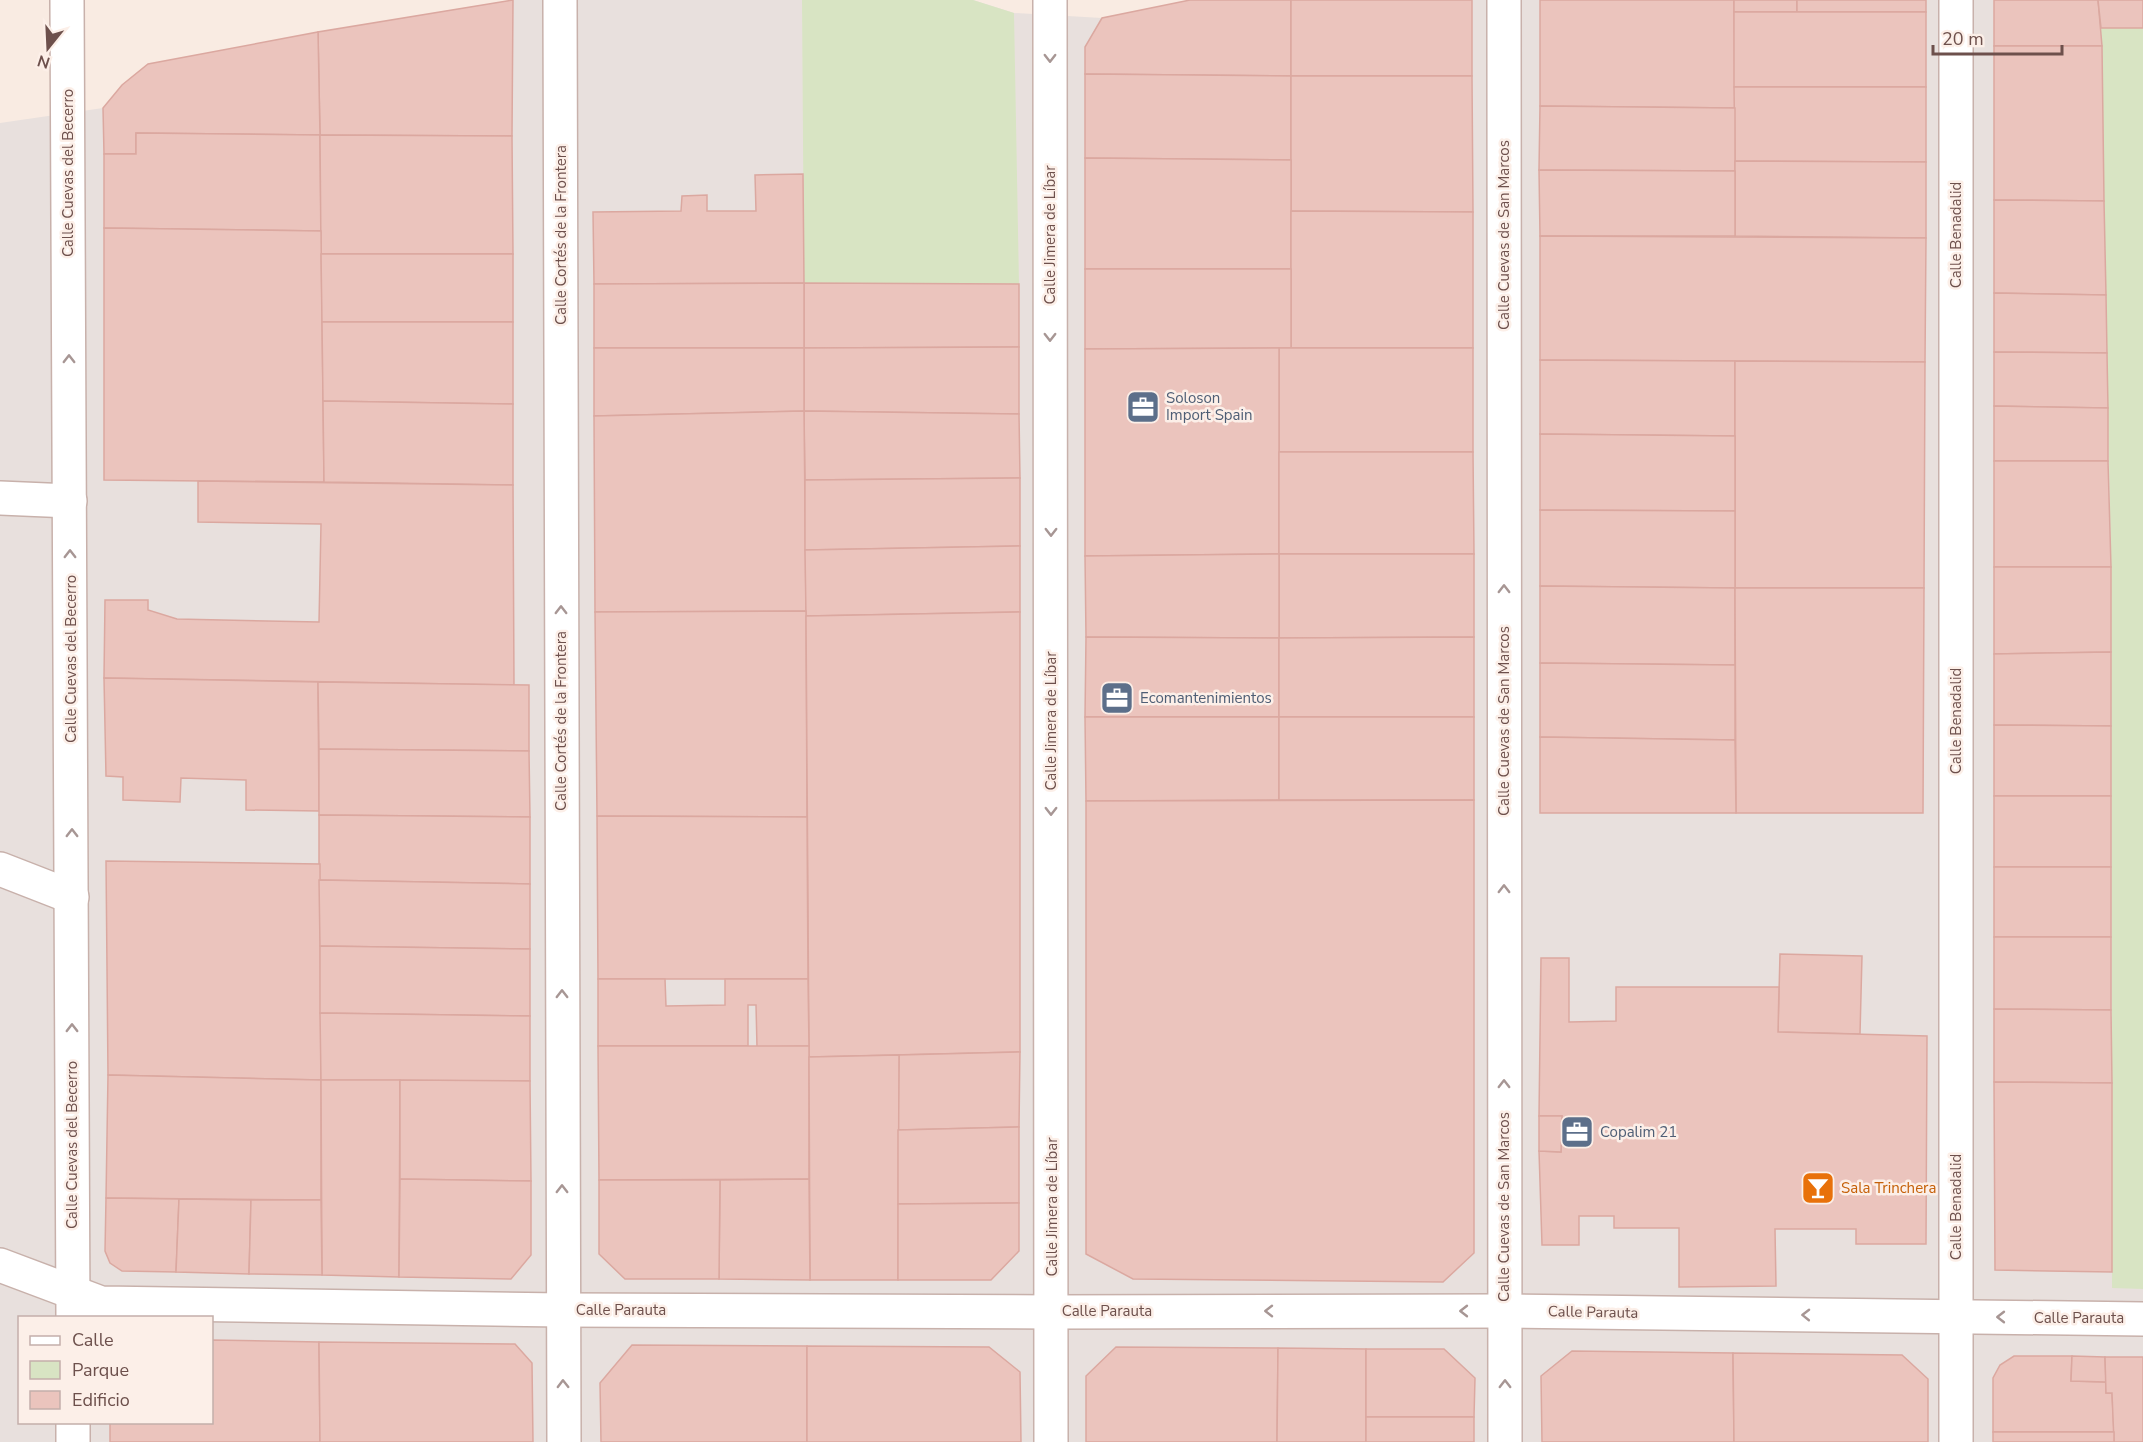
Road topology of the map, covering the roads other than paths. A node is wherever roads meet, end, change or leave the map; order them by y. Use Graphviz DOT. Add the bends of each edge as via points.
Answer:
graph roads {
  1 [pos="67,0"];
  2 [pos="560,0"];
  3 [pos="1050,0"];
  4 [pos="1504,0"];
  5 [pos="1956,0"];
  6 [pos="0,498"];
  7 [pos="70,501"];
  8 [pos="0,869"];
  9 [pos="72,897"];
  10 [pos="0,1265"];
  11 [pos="73,1305"];
  12 [pos="562,1310"];
  13 [pos="1504,1311"];
  14 [pos="1052,1312"];
  15 [pos="1956,1317"];
  16 [pos="2143,1319"];
  17 [pos="74,1424"];
  18 [pos="73,1442"];
  19 [pos="564,1442"];
  20 [pos="1051,1442"];
  21 [pos="1505,1442"];
  22 [pos="1956,1442"];
  7 -- 1 [label="street, Calle Cuevas del Becerro, one-way"];
  12 -- 2 [label="street, Calle Cortés de la Frontera, one-way"];
  3 -- 14 [label="street, Calle Jimera de Líbar, one-way"];
  13 -- 4 [label="street, Calle Cuevas de San Marcos, one-way"];
  5 -- 15 [label="street, Calle Benadalid"];
  6 -- 7 [label="street"];
  9 -- 7 [label="street, Calle Cuevas del Becerro, one-way"];
  8 -- 9 [label="street"];
  11 -- 9 [label="street, Calle Cuevas del Becerro, one-way"];
  10 -- 11 [label="street, Calle Parauta"];
  11 -- 12 [label="street, Calle Parauta"];
  12 -- 14 [label="street, Calle Parauta"];
  19 -- 12 [label="street, Calle Cortés de la Frontera, one-way"];
  13 -- 14 [label="street, Calle Parauta, one-way"];
  15 -- 13 [label="street, Calle Parauta, one-way"];
  21 -- 13 [label="street, Calle Cuevas de San Marcos, one-way"];
  14 -- 20 [label="street, Calle Jimera de Líbar"];
  16 -- 15 [label="street, Calle Parauta, one-way"];
  15 -- 22 [label="street, Calle Benadalid"];
  17 -- 18 [label="street"];
}
